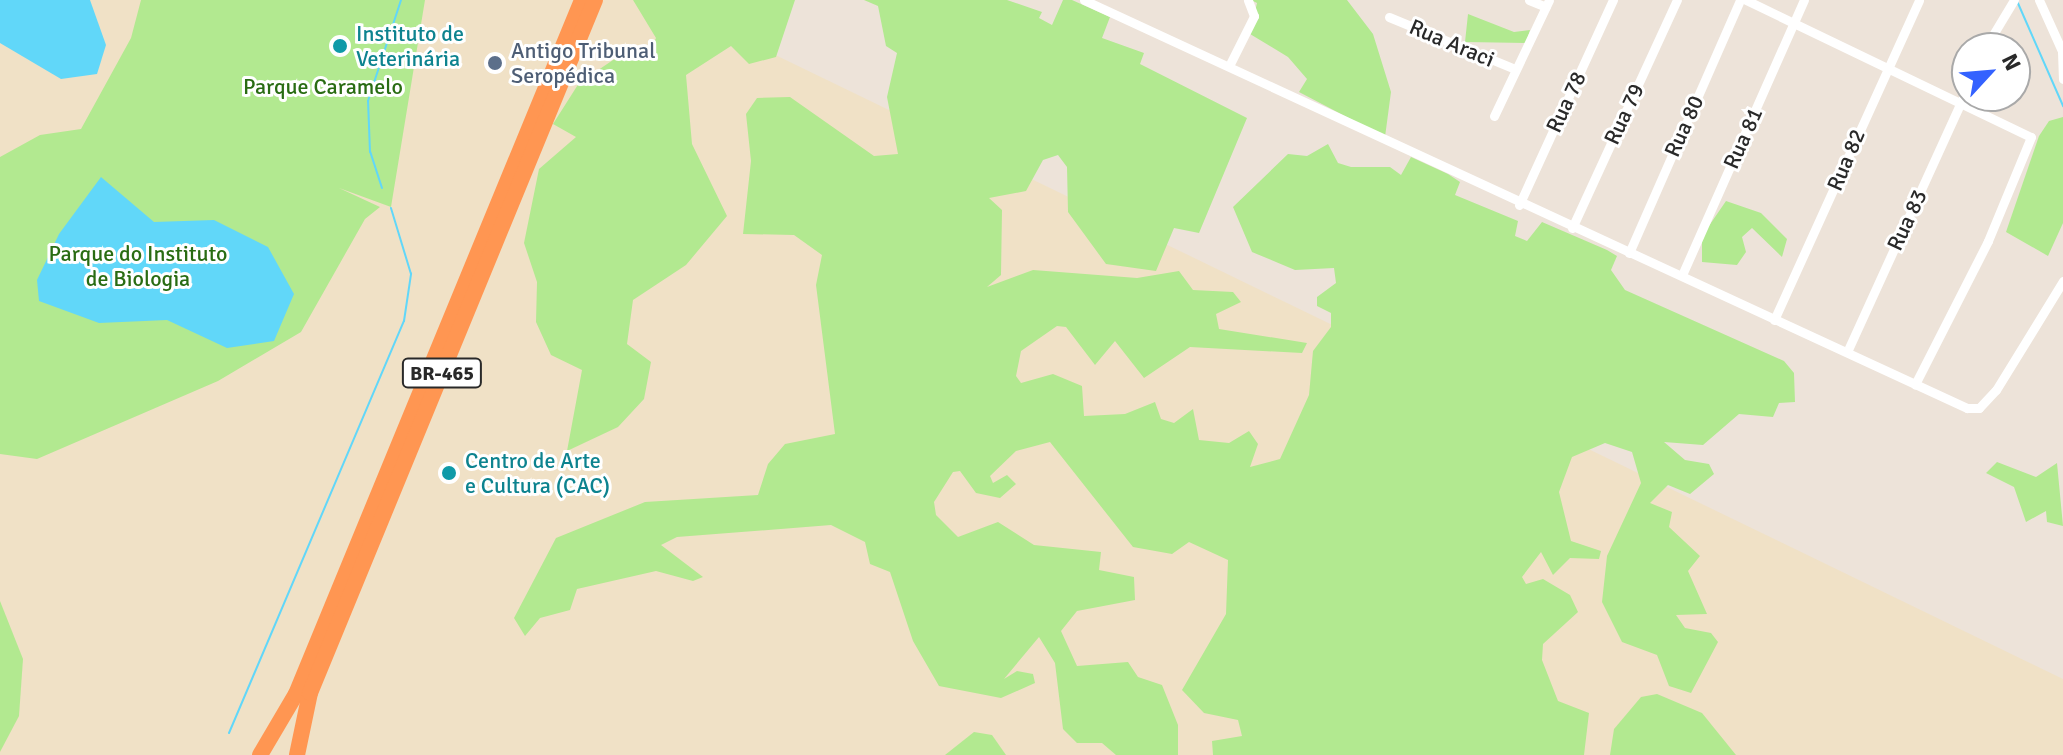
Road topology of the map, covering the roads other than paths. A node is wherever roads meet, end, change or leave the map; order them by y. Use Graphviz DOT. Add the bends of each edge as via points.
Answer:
graph roads {
  1 [pos="582,0"];
  2 [pos="595,0"];
  3 [pos="1084,0"];
  4 [pos="1248,0"];
  5 [pos="1529,0"];
  6 [pos="1613,0"];
  7 [pos="1677,0"];
  8 [pos="1743,0"];
  9 [pos="1804,0"];
  10 [pos="1919,0"];
  11 [pos="2039,0"];
  12 [pos="2051,0"];
  13 [pos="2012,2"];
  14 [pos="1548,4"];
  15 [pos="2046,15"];
  16 [pos="1389,17"];
  17 [pos="1796,20"];
  18 [pos="1994,32"];
  19 [pos="2063,50"];
  20 [pos="1891,64"];
  21 [pos="1229,66"];
  22 [pos="1515,69"];
  23 [pos="2063,79"];
  24 [pos="1951,94"];
  25 [pos="1956,112"];
  26 [pos="1990,112"];
  27 [pos="1494,116"];
  28 [pos="1519,205"];
  29 [pos="1572,228"];
  30 [pos="1629,253"];
  31 [pos="1682,275"];
  32 [pos="2063,281"];
  33 [pos="1774,320"];
  34 [pos="1847,352"];
  35 [pos="1915,384"];
  36 [pos="271,738"];
  37 [pos="297,752"];
  38 [pos="260,755"];
  1 -- 36 [label="highway, BR-465" via="296,694"];
  2 -- 37 [label="highway, BR-465" via="310,693"];
  3 -- 21 [label="street"];
  4 -- 21 [label="street" via="1254,16"];
  5 -- 14 [label="street"];
  6 -- 28 [label="street, Rua 78"];
  7 -- 29 [label="street, Rua 79"];
  8 -- 17 [label="street"];
  8 -- 30 [label="street, Rua 80"];
  9 -- 17 [label="street, Rua 81"];
  10 -- 20 [label="street, Rua 82"];
  11 -- 15 [label="street"];
  12 -- 15 [label="street"];
  13 -- 18 [label="street"];
  14 -- 22 [label="street"];
  15 -- 19 [label="street"];
  16 -- 22 [label="street, Rua Araci"];
  17 -- 20 [label="street"];
  17 -- 31 [label="street, Rua 81"];
  19 -- 23 [label="street"];
  20 -- 24 [label="street"];
  20 -- 33 [label="street, Rua 82"];
  21 -- 28 [label="street"];
  22 -- 27 [label="street"];
  25 -- 34 [label="street, Rua 83"];
  26 -- 35 [label="street" via="2023,127 2031,145"];
  28 -- 29 [label="street"];
  29 -- 30 [label="street"];
  30 -- 31 [label="street"];
  31 -- 33 [label="street"];
  32 -- 35 [label="street" via="1979,408"];
  33 -- 34 [label="street"];
  34 -- 35 [label="street"];
  36 -- 37 [label="highway" via="286,737"];
  36 -- 38 [label="highway, BR-465"];
}
